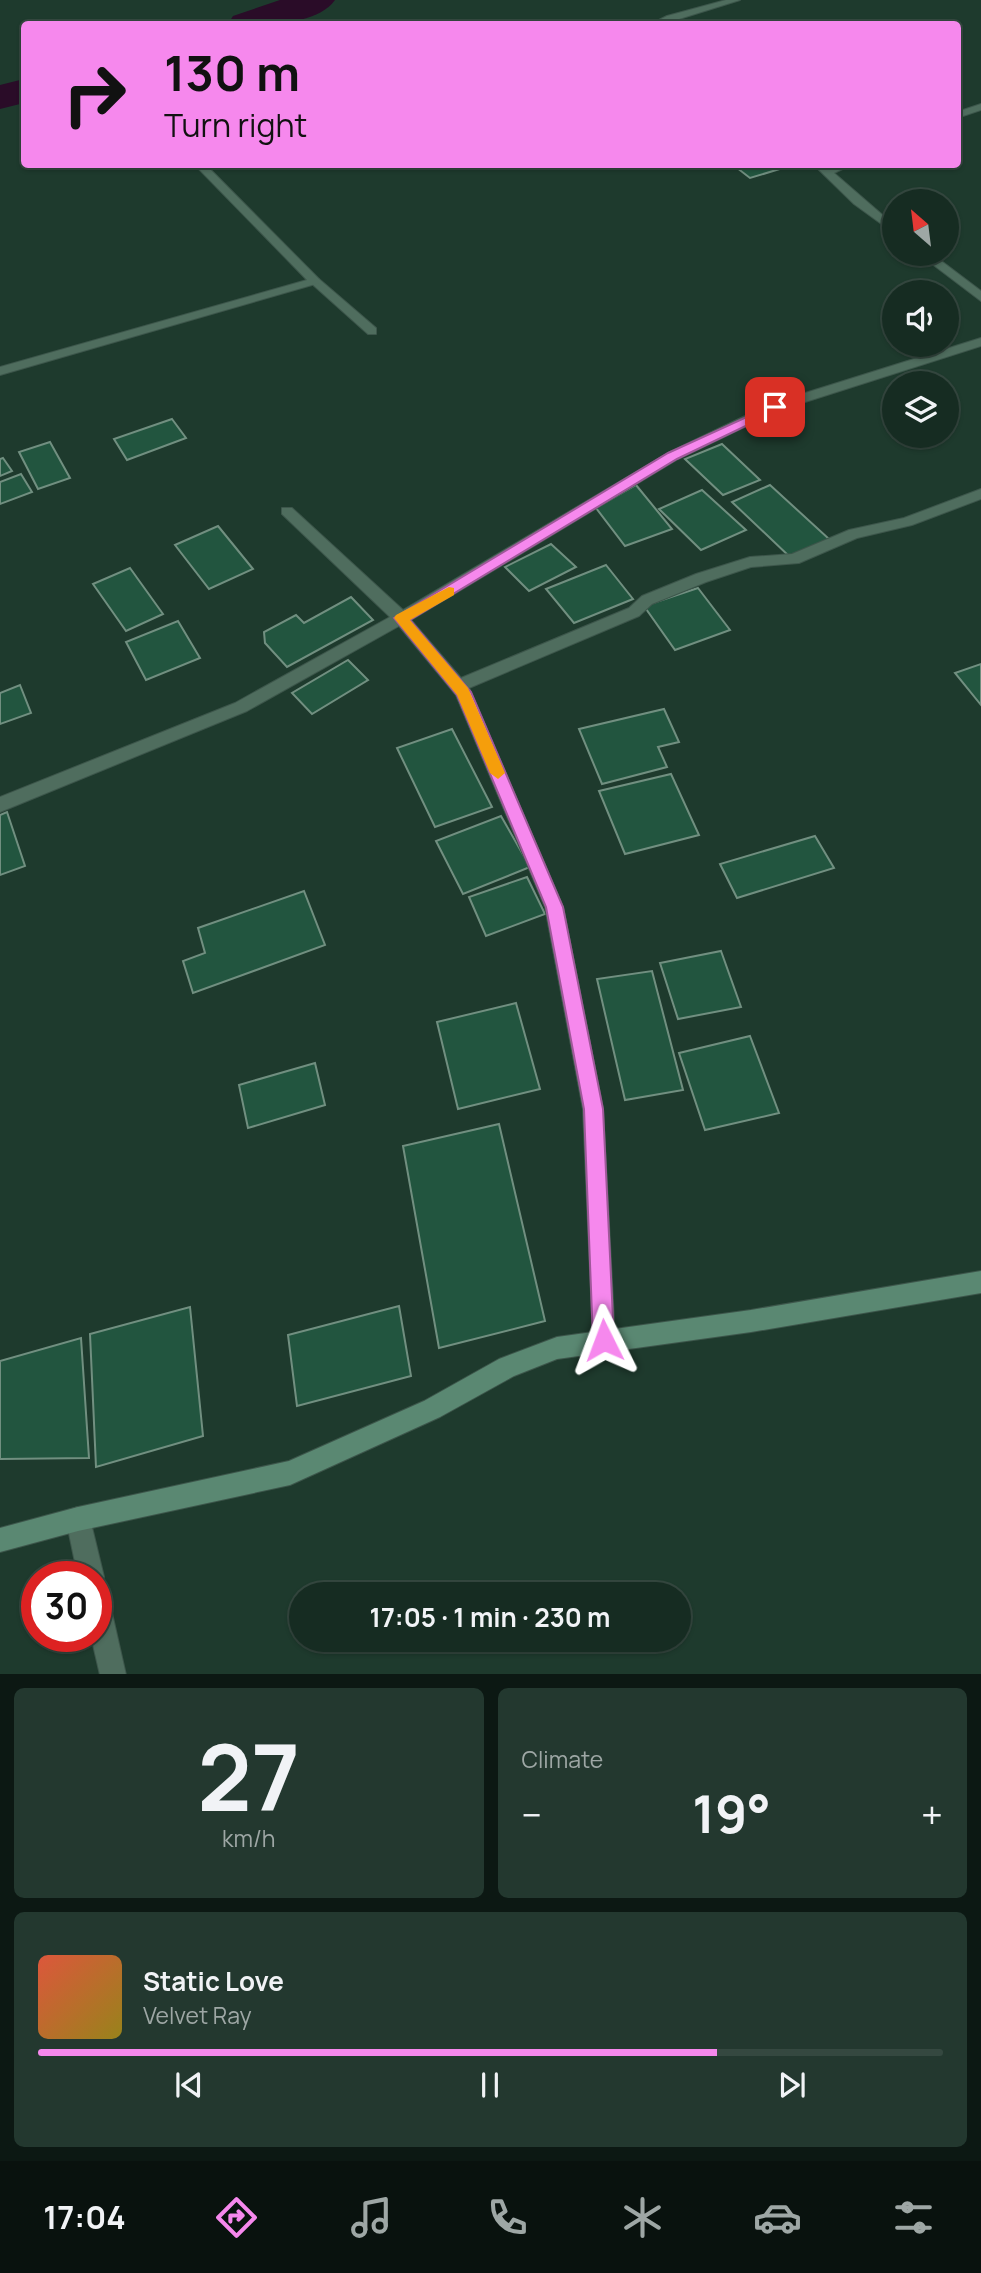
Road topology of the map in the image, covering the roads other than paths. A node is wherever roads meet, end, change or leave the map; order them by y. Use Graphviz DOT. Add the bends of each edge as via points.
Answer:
graph roads {
  1 [pos="736,0"];
  2 [pos="663,21"];
  3 [pos="981,107"];
  4 [pos="961,114"];
  5 [pos="203,168"];
  6 [pos="822,168"];
  7 [pos="882,221"];
  8 [pos="941,266"];
  9 [pos="315,281"];
  10 [pos="981,284"];
  11 [pos="968,287"];
  12 [pos="981,297"];
  13 [pos="372,331"];
  14 [pos="981,342"];
  15 [pos="0,371"];
  16 [pos="981,494"];
  17 [pos="287,511"];
  18 [pos="401,618"];
  19 [pos="458,686"];
  20 [pos="0,805"];
  21 [pos="981,1282"];
  22 [pos="604,1340"];
  23 [pos="78,1519"];
  24 [pos="0,1540"];
  25 [pos="87,1561"];
  26 [pos="108,1652"];
  27 [pos="113,1674"];
  1 -- 2 [label="street"];
  3 -- 4 [label="street"];
  5 -- 9 [label="street"];
  6 -- 7 [label="street"];
  8 -- 11 [label="street"];
  9 -- 13 [label="street"];
  9 -- 15 [label="street"];
  10 -- 11 [label="street"];
  11 -- 12 [label="street"];
  14 -- 18 [label="street" via="775,407 673,456"];
  16 -- 19 [label="street" via="907,522 854,534 794,559 750,562 701,578 647,600 634,612"];
  17 -- 18 [label="street"];
  18 -- 19 [label="street"];
  18 -- 20 [label="street" via="241,707"];
  19 -- 22 [label="street" via="554,907 593,1109"];
  21 -- 22 [label="street" via="751,1321"];
  22 -- 23 [label="street" via="557,1348 507,1367 432,1409 290,1473"];
  23 -- 24 [label="street"];
  23 -- 25 [label="street"];
  26 -- 27 [label="street"];
}
